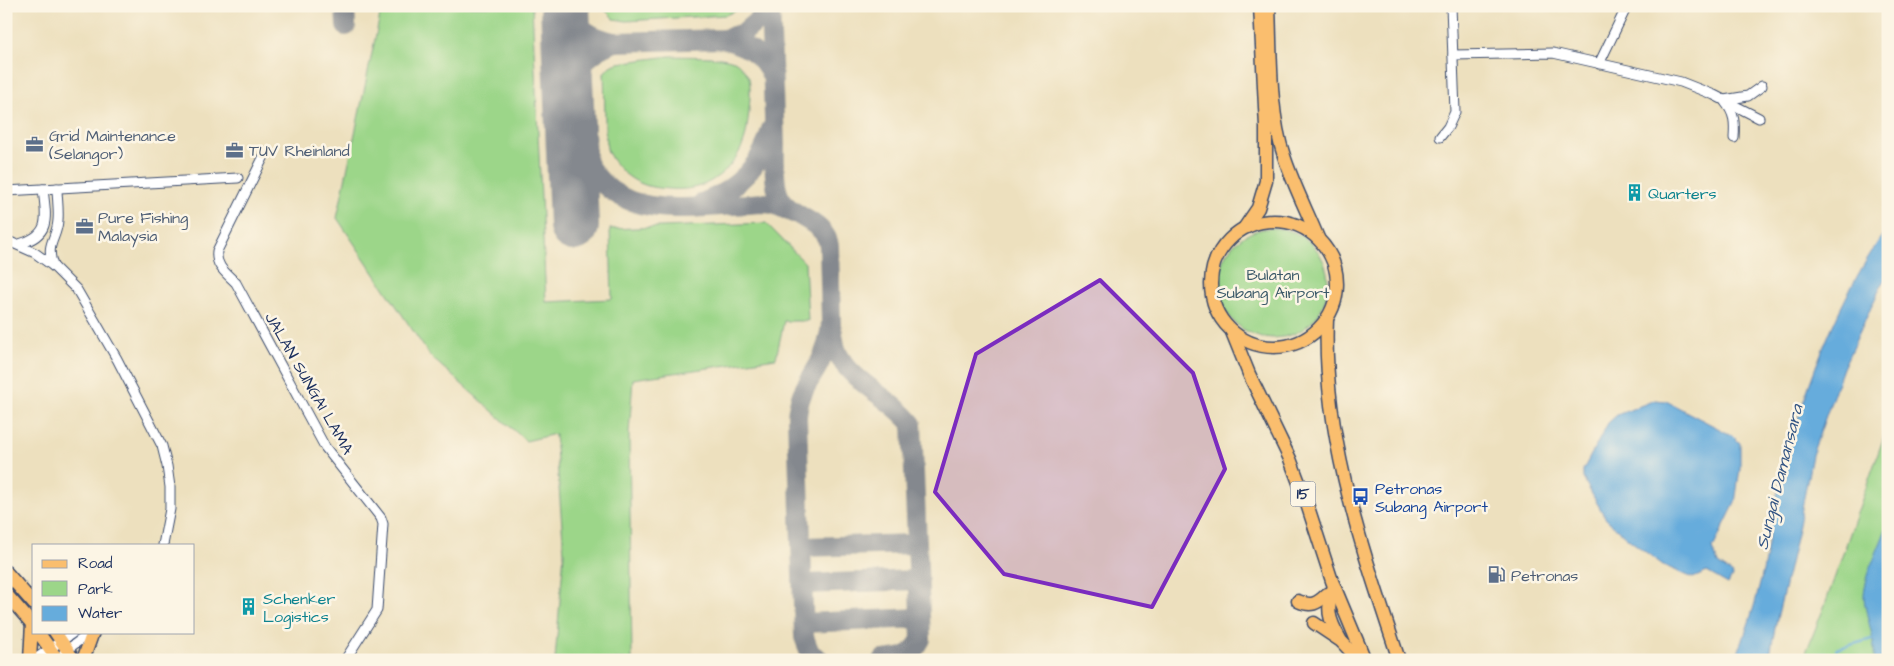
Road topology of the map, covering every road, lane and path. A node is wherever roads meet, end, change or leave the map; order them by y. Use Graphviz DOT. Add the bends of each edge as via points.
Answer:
graph roads {
  1 [pos="1260,6"];
  2 [pos="1269,6"];
  3 [pos="1451,6"];
  4 [pos="1627,6"];
  5 [pos="1453,56"];
  6 [pos="1599,64"];
  7 [pos="1762,86"];
  8 [pos="1724,100"];
  9 [pos="1759,118"];
  10 [pos="1440,136"];
  11 [pos="1734,138"];
  12 [pos="266,152"];
  13 [pos="238,178"];
  14 [pos="57,188"];
  15 [pos="43,189"];
  16 [pos="6,191"];
  17 [pos="1245,227"];
  18 [pos="1318,238"];
  19 [pos="6,240"];
  20 [pos="19,244"];
  21 [pos="53,266"];
  22 [pos="1327,319"];
  23 [pos="1232,332"];
  24 [pos="163,544"];
  25 [pos="6,572"];
  26 [pos="1331,587"];
  27 [pos="6,594"];
  28 [pos="32,602"];
  29 [pos="1298,602"];
  30 [pos="32,624"];
  31 [pos="34,634"];
  32 [pos="40,634"];
  33 [pos="73,634"];
  34 [pos="88,634"];
  35 [pos="91,634"];
  36 [pos="1341,641"];
  37 [pos="65,646"];
  38 [pos="54,656"];
  39 [pos="30,660"];
  40 [pos="34,660"];
  41 [pos="83,660"];
  42 [pos="345,660"];
  43 [pos="1359,660"];
  44 [pos="1364,660"];
  45 [pos="1398,660"];
  1 -- 17 [label="main road, 15" via="1266,181 1258,208"];
  2 -- 18 [label="main road, 15" via="1278,131 1284,155"];
  3 -- 5 [label="street"];
  4 -- 6 [label="street"];
  5 -- 6 [label="street" via="1553,52"];
  5 -- 10 [label="street" via="1455,112"];
  6 -- 8 [label="street" via="1681,82"];
  7 -- 8 [label="street" via="1748,96"];
  8 -- 9 [label="street"];
  8 -- 11 [label="street" via="1732,110"];
  12 -- 42 [label="street, JALAN SUNGAI LAMA" via="216,259 236,283 325,447 383,524 377,610"];
  13 -- 14 [label="street"];
  14 -- 15 [label="street"];
  14 -- 21 [label="street" via="58,220 49,249"];
  15 -- 16 [label="street"];
  15 -- 20 [label="street" via="46,224 38,236"];
  17 -- 18 [label="main road, 15" via="1263,221 1283,221 1302,227"];
  17 -- 23 [label="main road, 15" via="1230,237 1212,267 1210,285 1213,302 1220,319"];
  18 -- 22 [label="main road, 15" via="1336,270 1338,282 1336,298"];
  19 -- 20 [label="street"];
  20 -- 21 [label="street"];
  21 -- 24 [label="street" via="76,290 117,359 162,446 170,487 170,509"];
  22 -- 23 [label="main road, 15" via="1308,337 1283,347 1264,347 1247,342"];
  22 -- 45 [label="main road, 15" via="1327,373 1333,424 1373,584"];
  23 -- 26 [label="main road, 15" via="1290,459"];
  25 -- 28 [label="main road"];
  26 -- 29 [label="main road" via="1317,603"];
  26 -- 36 [label="main road" via="1328,614"];
  26 -- 36 [label="main road" via="1316,620"];
  26 -- 44 [label="main road, 15"];
  27 -- 30 [label="main road"];
  31 -- 39 [label="main road"];
  32 -- 38 [label="main road"];
  33 -- 37 [label="street"];
  34 -- 37 [label="street"];
  35 -- 41 [label="main road"];
  36 -- 43 [label="main road"];
  37 -- 38 [label="street"];
  38 -- 40 [label="street"];
}
